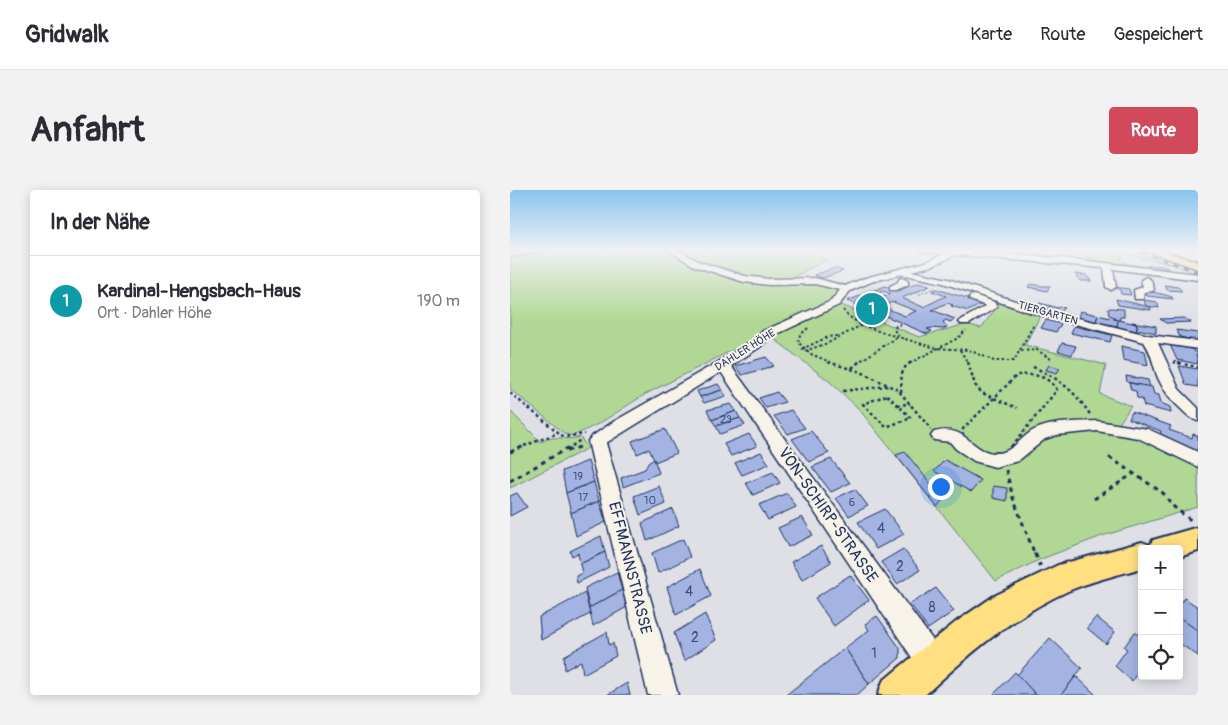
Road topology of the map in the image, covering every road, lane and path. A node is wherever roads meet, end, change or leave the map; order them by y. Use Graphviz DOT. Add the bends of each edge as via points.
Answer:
graph roads {
  1 [pos="727,274"];
  2 [pos="907,274"];
  3 [pos="1109,274"];
  4 [pos="1120,274"];
  5 [pos="1142,274"];
  6 [pos="901,276"];
  7 [pos="1198,278"];
  8 [pos="1146,280"];
  9 [pos="1182,285"];
  10 [pos="938,286"];
  11 [pos="1111,287"];
  12 [pos="893,288"];
  13 [pos="846,289"];
  14 [pos="915,293"];
  15 [pos="1140,297"];
  16 [pos="840,303"];
  17 [pos="836,312"];
  18 [pos="901,324"];
  19 [pos="967,324"];
  20 [pos="1034,324"];
  21 [pos="862,325"];
  22 [pos="810,327"];
  23 [pos="839,336"];
  24 [pos="899,336"];
  25 [pos="1148,339"];
  26 [pos="1198,345"];
  27 [pos="936,348"];
  28 [pos="802,349"];
  29 [pos="959,349"];
  30 [pos="805,351"];
  31 [pos="1020,351"];
  32 [pos="1051,358"];
  33 [pos="1161,360"];
  34 [pos="723,365"];
  35 [pos="1198,366"];
  36 [pos="1033,367"];
  37 [pos="852,368"];
  38 [pos="890,386"];
  39 [pos="843,391"];
  40 [pos="901,392"];
  41 [pos="510,393"];
  42 [pos="993,399"];
  43 [pos="910,404"];
  44 [pos="897,405"];
  45 [pos="1017,408"];
  46 [pos="1198,416"];
  47 [pos="1097,426"];
  48 [pos="558,433"];
  49 [pos="950,433"];
  50 [pos="593,437"];
  51 [pos="565,451"];
  52 [pos="510,452"];
  53 [pos="1012,452"];
  54 [pos="1109,458"];
  55 [pos="1198,460"];
  56 [pos="1133,474"];
  57 [pos="1094,499"];
  58 [pos="1198,526"];
  59 [pos="1198,539"];
  60 [pos="1177,545"];
  61 [pos="1138,556"];
  62 [pos="1048,584"];
  63 [pos="933,664"];
  64 [pos="663,695"];
  65 [pos="897,695"];
  1 -- 13 [label="street" via="769,282 814,281"];
  2 -- 6 [label="street, DAHLER HÖHE"];
  3 -- 11 [label="street"];
  4 -- 8 [label="street"];
  5 -- 7 [label="street"];
  6 -- 10 [label="street"];
  6 -- 12 [label="street" via="905,283"];
  6 -- 13 [label="street, DAHLER HÖHE" via="868,280"];
  6 -- 16 [label="street"];
  6 -- 25 [label="street, TIERGARTEN" via="945,281 1033,310"];
  8 -- 9 [label="street"];
  8 -- 15 [label="street" via="1149,289 1138,290"];
  10 -- 14 [label="path"];
  10 -- 19 [label="street" via="990,304 992,307"];
  13 -- 16 [label="street, DAHLER HÖHE"];
  16 -- 17 [label="path"];
  16 -- 21 [label="path" via="848,316"];
  16 -- 34 [label="street, DAHLER HÖHE" via="767,334"];
  18 -- 24 [label="path" via="894,330"];
  19 -- 27 [label="path" via="958,338"];
  20 -- 31 [label="path"];
  21 -- 23 [label="path"];
  21 -- 24 [label="path"];
  22 -- 28 [label="path" via="804,330 798,342"];
  23 -- 28 [label="path" via="828,337"];
  23 -- 30 [label="path" via="824,347"];
  24 -- 27 [label="path"];
  24 -- 37 [label="path"];
  25 -- 26 [label="street, TIERGARTEN"];
  25 -- 33 [label="street"];
  27 -- 29 [label="path"];
  27 -- 40 [label="path" via="906,366 902,372"];
  28 -- 30 [label="path"];
  29 -- 31 [label="path" via="994,361 1014,361"];
  29 -- 42 [label="path" via="966,358 975,386"];
  30 -- 37 [label="path"];
  31 -- 32 [label="path" via="1040,351"];
  33 -- 35 [label="path"];
  33 -- 46 [label="street" via="1175,395"];
  34 -- 50 [label="street, DAHLER HÖHE" via="619,426"];
  34 -- 63 [label="street, VON-SCHIRP-STRASSE"];
  36 -- 47 [label="path" via="1053,375 1073,389"];
  37 -- 38 [label="path"];
  38 -- 39 [label="path"];
  38 -- 40 [label="path"];
  40 -- 43 [label="path"];
  41 -- 48 [label="path"];
  42 -- 45 [label="path"];
  42 -- 53 [label="path" via="961,433 972,448 982,453"];
  42 -- 53 [label="path" via="1017,375 1036,376 1054,384 1057,390"];
  43 -- 44 [label="path"];
  43 -- 49 [label="path" via="925,425"];
  44 -- 44 [label="path" via="887,396 863,404 886,427 911,418"];
  47 -- 53 [label="street" via="1039,435"];
  47 -- 55 [label="street" via="1142,433"];
  48 -- 50 [label="path" via="572,438"];
  48 -- 52 [label="path"];
  49 -- 53 [label="street" via="980,456 995,460"];
  50 -- 51 [label="path"];
  50 -- 64 [label="street, EFFMANNSTRASSE"];
  53 -- 62 [label="path" via="1013,498"];
  54 -- 56 [label="path"];
  56 -- 57 [label="path"];
  56 -- 58 [label="path" via="1163,493 1174,507"];
  59 -- 60 [label="main road"];
  61 -- 62 [label="main road" via="1075,573"];
  62 -- 63 [label="main road" via="989,617"];
  63 -- 65 [label="main road"];
}
